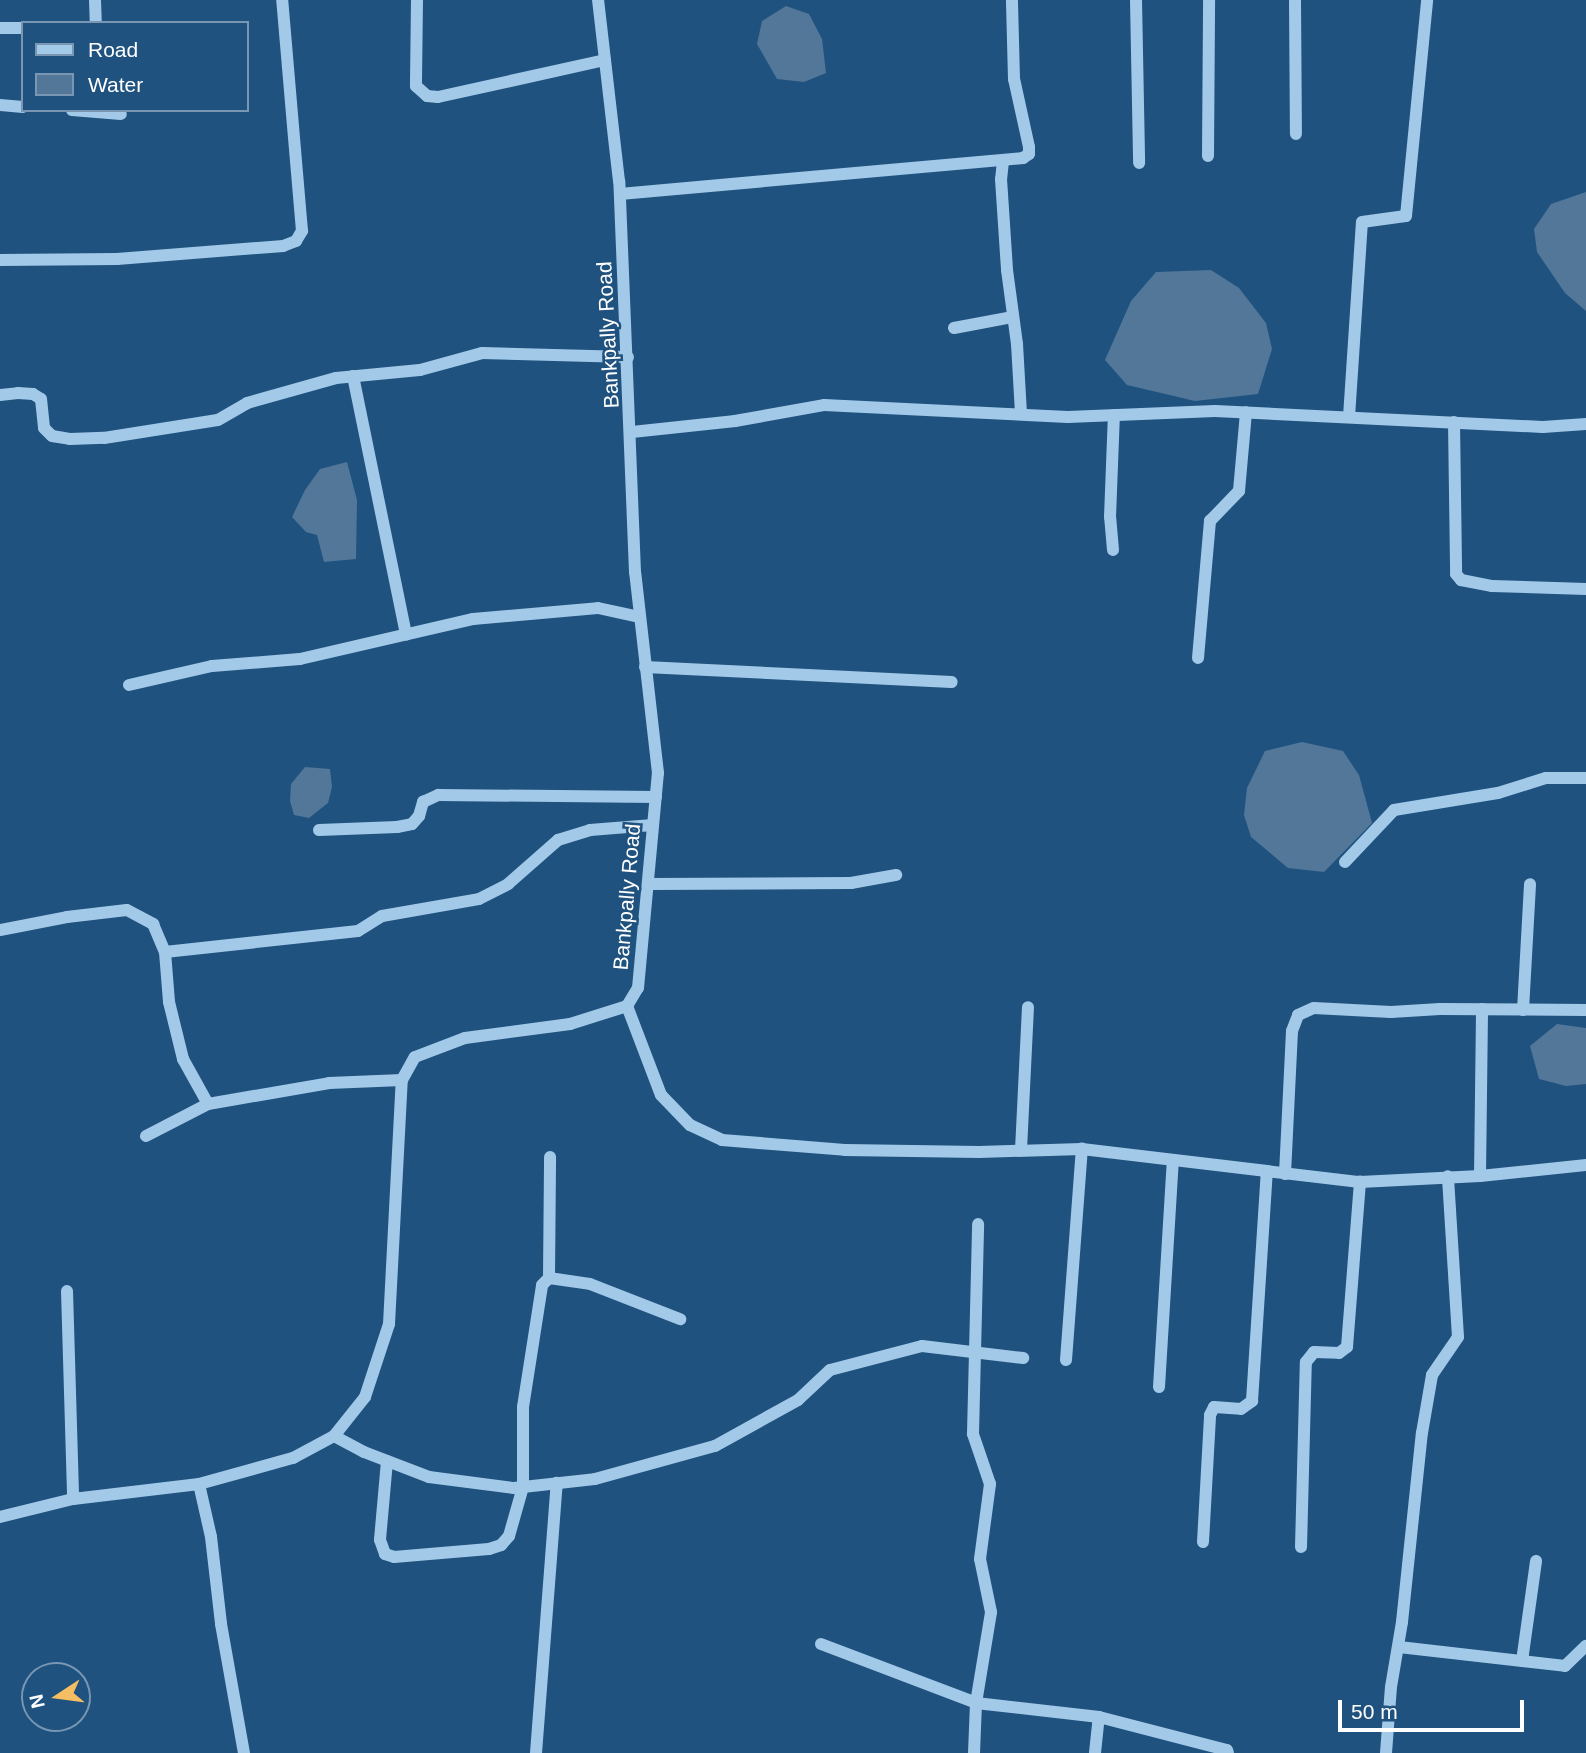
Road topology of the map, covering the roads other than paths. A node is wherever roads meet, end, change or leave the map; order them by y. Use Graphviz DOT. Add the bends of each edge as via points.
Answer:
graph roads {
  1 [pos="94,0"];
  2 [pos="282,0"];
  3 [pos="417,0"];
  4 [pos="598,0"];
  5 [pos="1012,0"];
  6 [pos="1136,0"];
  7 [pos="1209,0"];
  8 [pos="1295,0"];
  9 [pos="1427,0"];
  10 [pos="96,21"];
  11 [pos="0,27"];
  12 [pos="21,28"];
  13 [pos="605,60"];
  14 [pos="0,105"];
  15 [pos="21,107"];
  16 [pos="96,112"];
  17 [pos="121,114"];
  18 [pos="1296,134"];
  19 [pos="1208,156"];
  20 [pos="1003,161"];
  21 [pos="1139,163"];
  22 [pos="620,194"];
  23 [pos="0,260"];
  24 [pos="1013,317"];
  25 [pos="954,328"];
  26 [pos="628,357"];
  27 [pos="353,376"];
  28 [pos="0,396"];
  29 [pos="1246,412"];
  30 [pos="1021,414"];
  31 [pos="1114,415"];
  32 [pos="1349,417"];
  33 [pos="1454,422"];
  34 [pos="1586,424"];
  35 [pos="632,432"];
  36 [pos="1113,550"];
  37 [pos="1586,589"];
  38 [pos="640,617"];
  39 [pos="406,635"];
  40 [pos="1198,658"];
  41 [pos="645,667"];
  42 [pos="952,682"];
  43 [pos="129,685"];
  44 [pos="1586,778"];
  45 [pos="656,797"];
  46 [pos="653,825"];
  47 [pos="319,830"];
  48 [pos="1345,862"];
  49 [pos="896,875"];
  50 [pos="648,884"];
  51 [pos="1530,884"];
  52 [pos="0,930"];
  53 [pos="165,952"];
  54 [pos="627,1006"];
  55 [pos="1028,1007"];
  56 [pos="1482,1009"];
  57 [pos="1523,1010"];
  58 [pos="1586,1010"];
  59 [pos="402,1080"];
  60 [pos="208,1104"];
  61 [pos="146,1136"];
  62 [pos="1082,1149"];
  63 [pos="1021,1150"];
  64 [pos="550,1157"];
  65 [pos="1173,1160"];
  66 [pos="1586,1165"];
  67 [pos="1267,1172"];
  68 [pos="1285,1174"];
  69 [pos="1448,1176"];
  70 [pos="1480,1176"];
  71 [pos="1360,1182"];
  72 [pos="978,1224"];
  73 [pos="549,1278"];
  74 [pos="66,1291"];
  75 [pos="680,1319"];
  76 [pos="973,1352"];
  77 [pos="1023,1358"];
  78 [pos="1066,1360"];
  79 [pos="1159,1387"];
  80 [pos="334,1436"];
  81 [pos="387,1461"];
  82 [pos="556,1483"];
  83 [pos="199,1484"];
  84 [pos="523,1487"];
  85 [pos="73,1499"];
  86 [pos="0,1517"];
  87 [pos="1203,1542"];
  88 [pos="1301,1547"];
  89 [pos="1536,1561"];
  90 [pos="821,1644"];
  91 [pos="1586,1646"];
  92 [pos="1399,1647"];
  93 [pos="1522,1661"];
  94 [pos="976,1703"];
  95 [pos="1099,1717"];
  96 [pos="244,1753"];
  97 [pos="536,1753"];
  98 [pos="974,1753"];
  99 [pos="1095,1753"];
  100 [pos="1228,1753"];
  101 [pos="1386,1753"];
  1 -- 10 [label="street"];
  2 -- 23 [label="street" via="302,231 296,242 117,259"];
  3 -- 13 [label="street" via="416,86 427,96"];
  4 -- 13 [label="street, Bankpally Road"];
  5 -- 20 [label="street" via="1014,79 1029,154"];
  6 -- 21 [label="street"];
  7 -- 19 [label="street"];
  8 -- 18 [label="street"];
  9 -- 32 [label="street" via="1406,216 1362,222"];
  11 -- 12 [label="street"];
  13 -- 22 [label="street, Bankpally Road"];
  14 -- 15 [label="street"];
  16 -- 17 [label="street"];
  20 -- 22 [label="street"];
  20 -- 24 [label="street"];
  22 -- 26 [label="street, Bankpally Road"];
  24 -- 25 [label="street"];
  24 -- 30 [label="street"];
  26 -- 27 [label="street" via="482,354 420,370"];
  26 -- 35 [label="street, Bankpally Road"];
  27 -- 28 [label="street" via="247,402 218,420 104,438 52,436 44,428 41,398 18,393"];
  27 -- 39 [label="street"];
  29 -- 31 [label="street"];
  29 -- 32 [label="street"];
  29 -- 40 [label="street" via="1239,491 1210,521"];
  30 -- 31 [label="street"];
  30 -- 35 [label="street" via="824,405"];
  31 -- 36 [label="street"];
  32 -- 33 [label="street"];
  33 -- 34 [label="street" via="1543,427"];
  33 -- 37 [label="street" via="1456,573 1461,580 1492,586"];
  35 -- 38 [label="street, Bankpally Road"];
  38 -- 39 [label="street" via="597,608 545,611 473,619"];
  38 -- 41 [label="street, Bankpally Road"];
  39 -- 43 [label="street" via="300,659 212,666"];
  41 -- 42 [label="street"];
  41 -- 45 [label="street, Bankpally Road" via="658,773"];
  44 -- 48 [label="street" via="1546,778 1498,793 1394,810"];
  45 -- 46 [label="street, Bankpally Road"];
  45 -- 47 [label="street" via="438,795 423,802 412,824"];
  46 -- 50 [label="street, Bankpally Road"];
  46 -- 53 [label="street" via="590,830 558,840 508,884 479,899 382,916 358,932"];
  49 -- 50 [label="street" via="851,883"];
  50 -- 54 [label="street, Bankpally Road" via="638,988"];
  51 -- 57 [label="street"];
  52 -- 53 [label="street" via="127,910 153,924"];
  53 -- 60 [label="street" via="169,1002 183,1059"];
  54 -- 59 [label="street" via="570,1024 465,1038 415,1057"];
  54 -- 63 [label="street" via="661,1095 690,1125 722,1140 845,1150"];
  55 -- 63 [label="street"];
  56 -- 57 [label="street"];
  56 -- 68 [label="street" via="1391,1012 1314,1008 1298,1015 1292,1031"];
  56 -- 70 [label="street"];
  57 -- 58 [label="street"];
  59 -- 60 [label="street" via="329,1083"];
  59 -- 80 [label="street" via="389,1324 365,1397"];
  60 -- 61 [label="street"];
  62 -- 63 [label="street"];
  62 -- 65 [label="street"];
  62 -- 78 [label="street"];
  64 -- 73 [label="street"];
  65 -- 67 [label="street"];
  65 -- 79 [label="street"];
  66 -- 70 [label="street"];
  67 -- 68 [label="street"];
  67 -- 87 [label="street" via="1252,1401 1241,1409 1214,1407 1210,1415"];
  68 -- 71 [label="street"];
  69 -- 70 [label="street"];
  69 -- 71 [label="street"];
  69 -- 92 [label="street" via="1458,1337 1432,1375"];
  71 -- 88 [label="street" via="1347,1347 1339,1353 1314,1352 1306,1362"];
  72 -- 76 [label="street"];
  73 -- 75 [label="street" via="590,1284"];
  73 -- 84 [label="street" via="542,1286 523,1407"];
  74 -- 85 [label="street"];
  76 -- 77 [label="street"];
  76 -- 82 [label="street" via="922,1346 830,1370 798,1400 715,1446 595,1479"];
  76 -- 94 [label="street" via="972,1434 990,1485 979,1559 991,1612"];
  80 -- 81 [label="street"];
  80 -- 83 [label="street" via="293,1458"];
  81 -- 84 [label="street" via="429,1477"];
  81 -- 84 [label="street" via="380,1540 385,1554 394,1557 501,1545 509,1536"];
  82 -- 84 [label="street"];
  82 -- 97 [label="street"];
  83 -- 85 [label="street"];
  83 -- 96 [label="street"];
  85 -- 86 [label="street"];
  89 -- 93 [label="street"];
  90 -- 94 [label="street"];
  91 -- 93 [label="street" via="1565,1666"];
  92 -- 93 [label="street"];
  92 -- 101 [label="street"];
  94 -- 95 [label="street"];
  94 -- 98 [label="street"];
  95 -- 99 [label="street"];
  95 -- 100 [label="street"];
}
